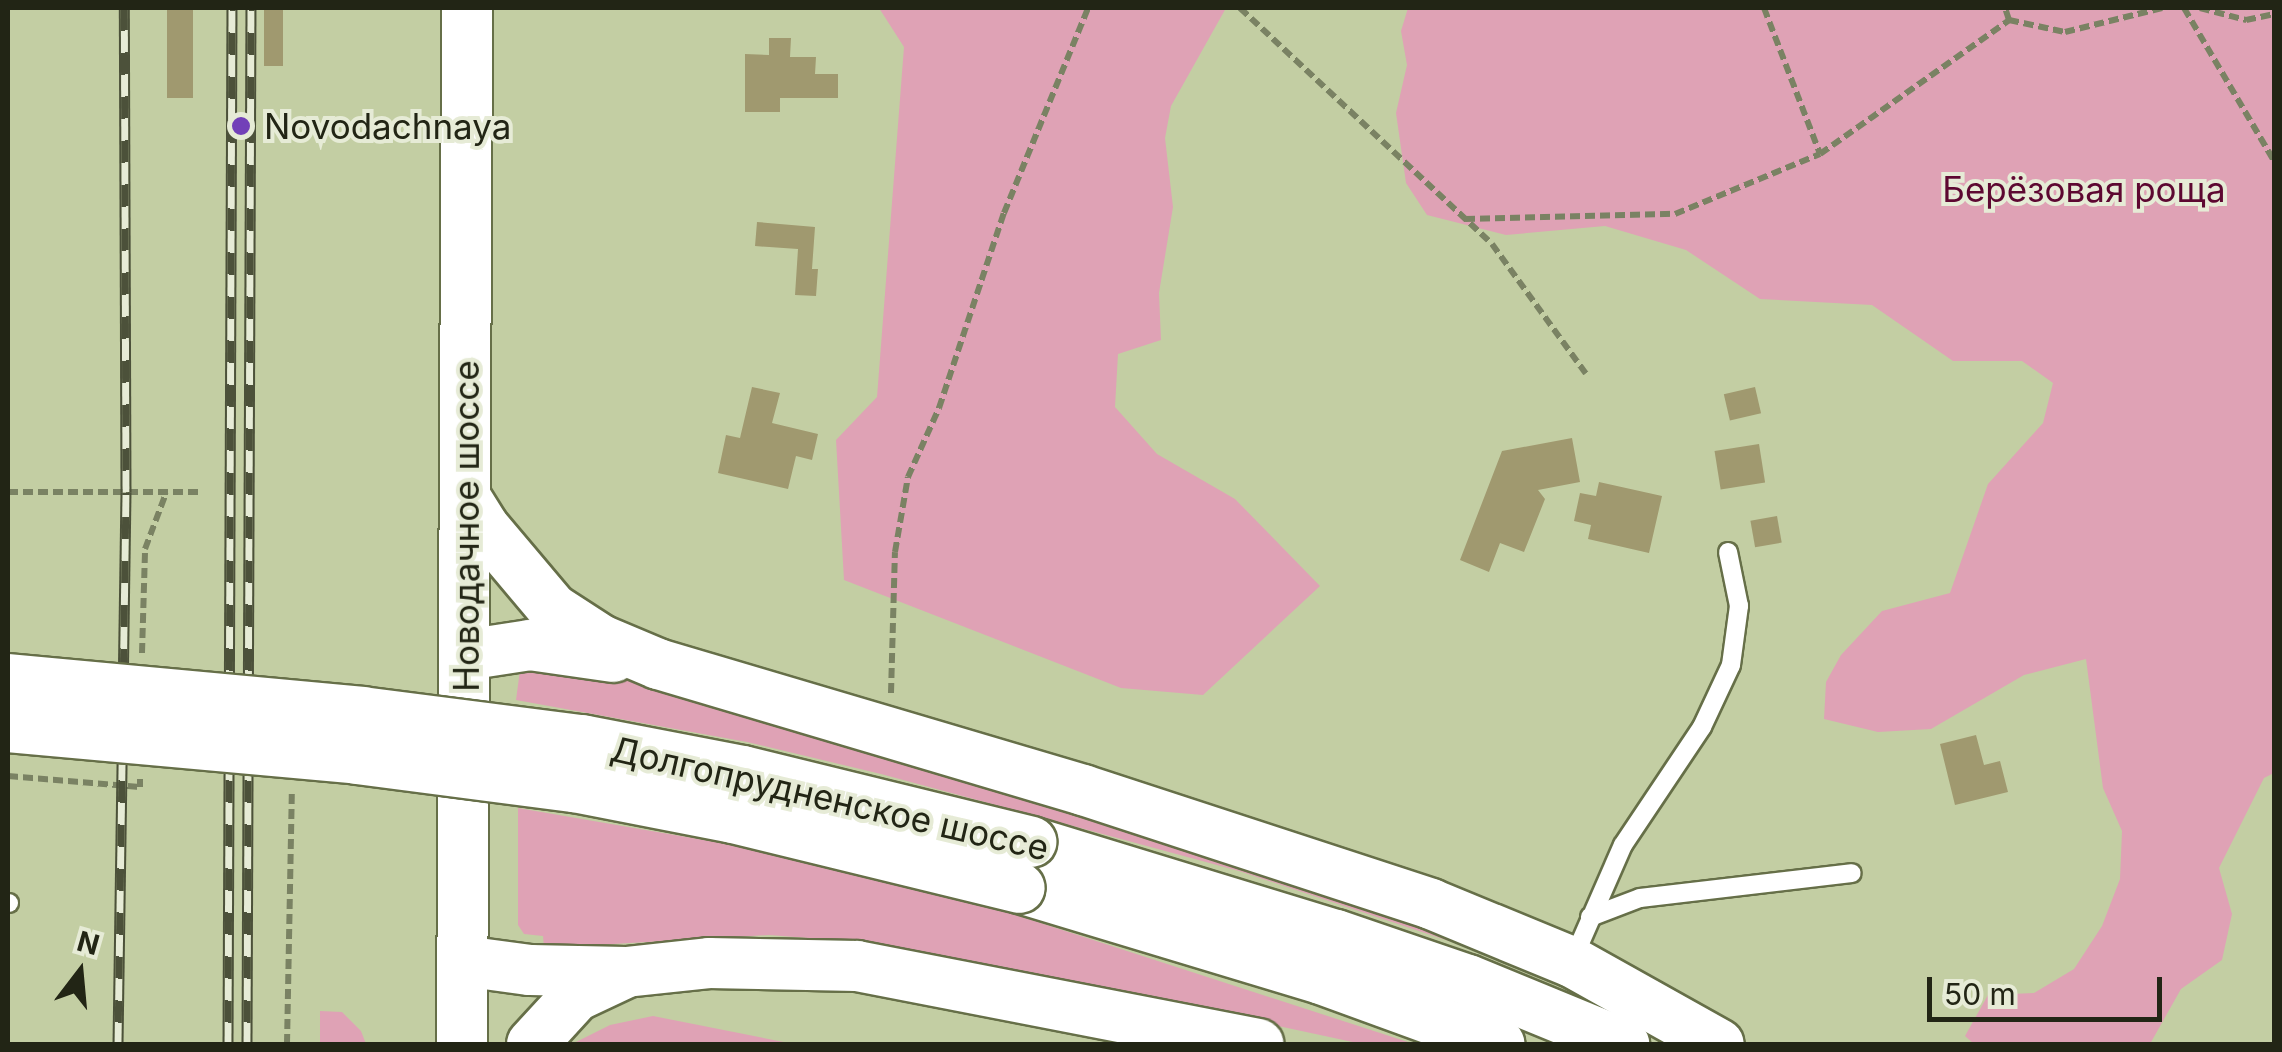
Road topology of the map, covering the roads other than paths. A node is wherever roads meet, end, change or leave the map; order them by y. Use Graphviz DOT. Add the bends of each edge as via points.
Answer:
graph roads {
  1 [pos="468,8"];
  2 [pos="467,500"];
  3 [pos="1728,552"];
  4 [pos="464,656"];
  5 [pos="658,664"];
  6 [pos="8,680"];
  7 [pos="8,727"];
  8 [pos="1025,865"];
  9 [pos="1852,873"];
  10 [pos="1581,940"];
  11 [pos="463,961"];
  12 [pos="626,972"];
  13 [pos="462,1044"];
  14 [pos="532,1044"];
  15 [pos="1258,1044"];
  16 [pos="1500,1044"];
  17 [pos="1624,1044"];
  18 [pos="1719,1044"];
  1 -- 2 [label="street, Новодачное шоссе"];
  2 -- 4 [label="street, Новодачное шоссе"];
  2 -- 5 [label="street" via="553,609 601,640"];
  3 -- 10 [label="lane" via="1739,606 1731,664 1702,727 1623,845"];
  4 -- 5 [label="street" via="530,645"];
  4 -- 11 [label="street, Новодачное шоссе"];
  5 -- 10 [label="street" via="1292,854 1432,904"];
  6 -- 8 [label="street, Долгопрудненское шоссе, bridge" via="582,740 742,771"];
  7 -- 8 [label="street, Долгопрудненское шоссе, bridge" via="574,787"];
  8 -- 16 [label="street, Долгопрудненское шоссе"];
  8 -- 17 [label="street, Долгопрудненское шоссе" via="1336,935"];
  9 -- 10 [label="lane" via="1640,898"];
  10 -- 18 [label="street"];
  11 -- 12 [label="street"];
  11 -- 13 [label="street, Новодачное шоссе"];
  12 -- 14 [label="street" via="576,996"];
  12 -- 15 [label="street" via="726,962 857,966"];
}
